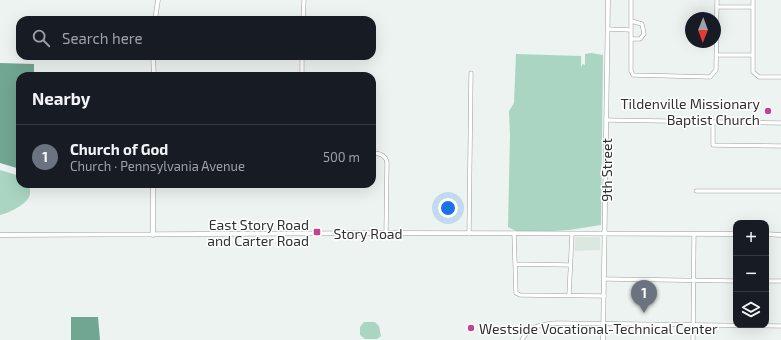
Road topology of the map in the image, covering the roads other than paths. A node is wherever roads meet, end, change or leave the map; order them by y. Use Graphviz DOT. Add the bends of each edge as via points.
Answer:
graph roads {
  1 [pos="158,0"];
  2 [pos="304,0"];
  3 [pos="608,0"];
  4 [pos="631,0"];
  5 [pos="717,0"];
  6 [pos="753,0"];
  7 [pos="717,7"];
  8 [pos="753,7"];
  9 [pos="156,16"];
  10 [pos="303,16"];
  11 [pos="631,21"];
  12 [pos="608,29"];
  13 [pos="631,30"];
  14 [pos="631,39"];
  15 [pos="716,55"];
  16 [pos="753,55"];
  17 [pos="153,60"];
  18 [pos="302,60"];
  19 [pos="154,72"];
  20 [pos="302,72"];
  21 [pos="471,73"];
  22 [pos="781,78"];
  23 [pos="606,120"];
  24 [pos="713,122"];
  25 [pos="781,123"];
  26 [pos="781,146"];
  27 [pos="376,153"];
  28 [pos="153,188"];
  29 [pos="696,191"];
  30 [pos="781,192"];
  31 [pos="386,233"];
  32 [pos="514,233"];
  33 [pos="605,233"];
  34 [pos="470,234"];
  35 [pos="572,234"];
  36 [pos="694,234"];
  37 [pos="733,234"];
  38 [pos="769,234"];
  39 [pos="0,235"];
  40 [pos="153,235"];
  41 [pos="781,235"];
  42 [pos="515,264"];
  43 [pos="570,265"];
  44 [pos="605,278"];
  45 [pos="694,281"];
  46 [pos="733,281"];
  47 [pos="769,281"];
  48 [pos="781,281"];
  49 [pos="569,295"];
  50 [pos="604,296"];
  51 [pos="603,323"];
  52 [pos="693,325"];
  53 [pos="781,326"];
  54 [pos="522,340"];
  55 [pos="603,340"];
  56 [pos="693,340"];
  1 -- 9 [label="street"];
  2 -- 10 [label="street"];
  3 -- 12 [label="street, 9th Street"];
  4 -- 11 [label="street"];
  5 -- 7 [label="street"];
  6 -- 8 [label="street"];
  7 -- 8 [label="street"];
  7 -- 15 [label="street"];
  8 -- 16 [label="street"];
  11 -- 13 [label="street"];
  11 -- 14 [label="street" via="642,24 644,34 640,39"];
  12 -- 13 [label="street"];
  12 -- 23 [label="street, 9th Street"];
  13 -- 14 [label="street"];
  14 -- 15 [label="street" via="631,71 635,76 710,77 716,70"];
  15 -- 16 [label="street"];
  16 -- 22 [label="street" via="755,76"];
  17 -- 19 [label="street"];
  18 -- 20 [label="street"];
  21 -- 34 [label="street"];
  23 -- 24 [label="street"];
  23 -- 33 [label="street, 9th Street"];
  24 -- 25 [label="street"];
  24 -- 26 [label="street" via="713,145"];
  27 -- 31 [label="street" via="386,158"];
  28 -- 40 [label="street"];
  29 -- 30 [label="street"];
  31 -- 34 [label="street, Story Road"];
  31 -- 40 [label="street, Story Road"];
  32 -- 34 [label="street, Story Road"];
  32 -- 35 [label="street, Story Road"];
  32 -- 42 [label="street"];
  33 -- 35 [label="street, Story Road"];
  33 -- 36 [label="street, Story Road"];
  33 -- 44 [label="street, 9th Street"];
  35 -- 43 [label="street"];
  36 -- 37 [label="street, Story Road"];
  36 -- 45 [label="street"];
  38 -- 41 [label="street"];
  39 -- 40 [label="street, Story Road"];
  42 -- 43 [label="street"];
  42 -- 49 [label="street" via="515,289 520,295"];
  43 -- 49 [label="street"];
  44 -- 45 [label="street"];
  44 -- 50 [label="street, 9th Street"];
  45 -- 46 [label="street"];
  45 -- 52 [label="street"];
  47 -- 48 [label="street"];
  49 -- 50 [label="street"];
  50 -- 51 [label="street, 9th Street"];
  51 -- 52 [label="street"];
  51 -- 54 [label="street" via="542,324 531,328"];
  51 -- 55 [label="street, 9th Street"];
  52 -- 53 [label="street"];
  52 -- 56 [label="street"];
}
